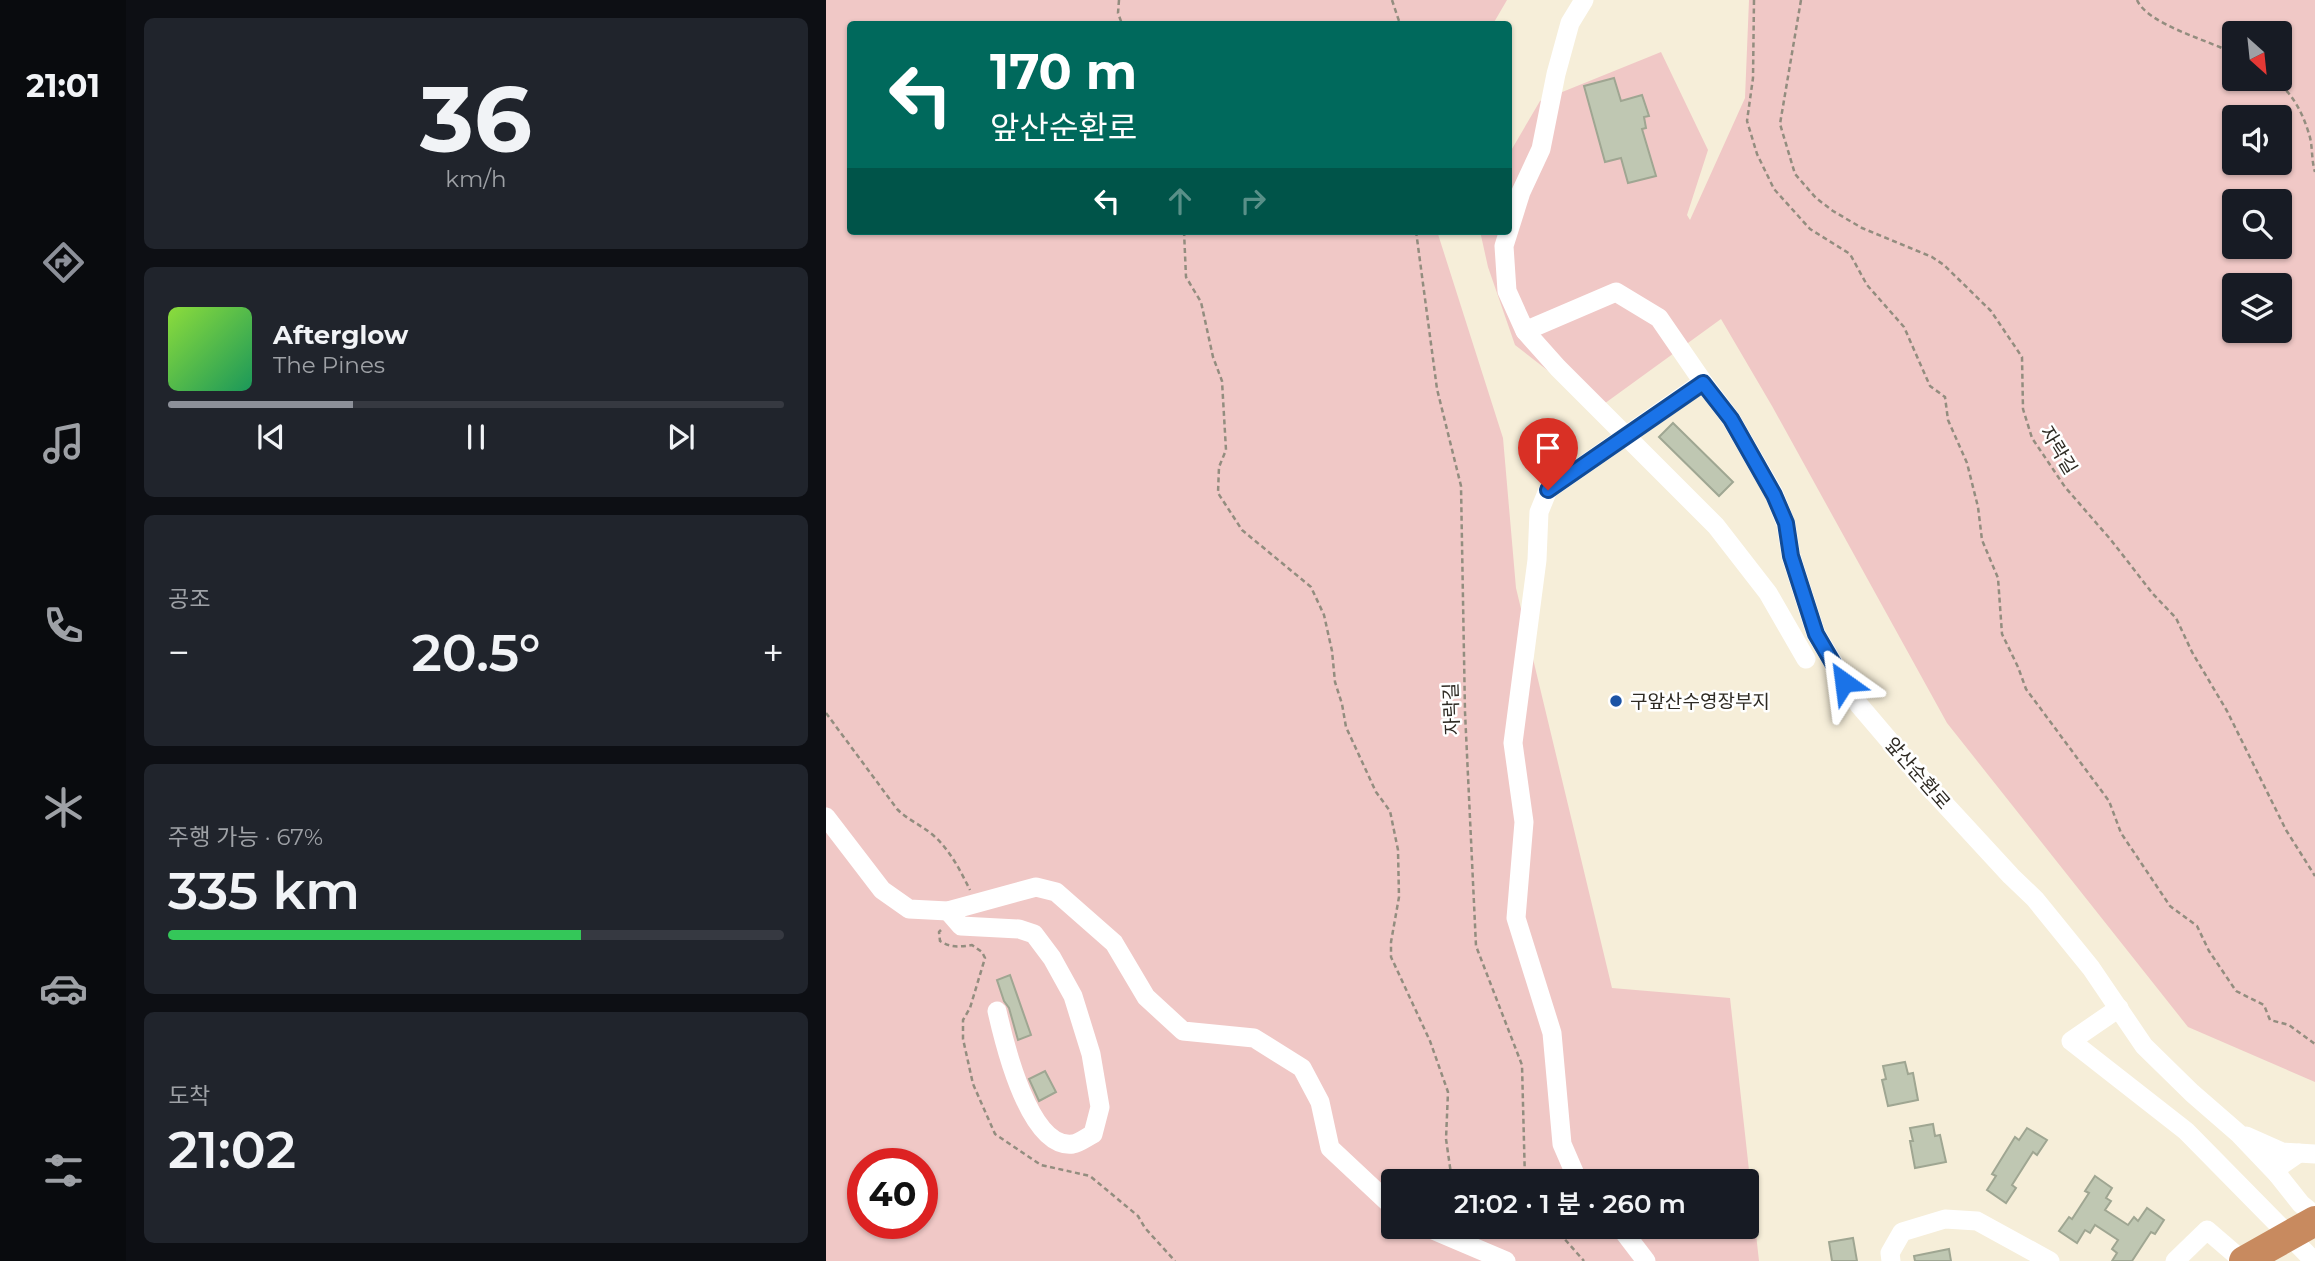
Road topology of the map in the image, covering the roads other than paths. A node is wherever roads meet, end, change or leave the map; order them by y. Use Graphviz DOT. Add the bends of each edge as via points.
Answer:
graph roads {
  1 [pos="1584,0"];
  2 [pos="1512,221"];
  3 [pos="1507,235"];
  4 [pos="1525,331"];
  5 [pos="1703,383"];
  6 [pos="1806,659"];
  7 [pos="826,817"];
  8 [pos="948,911"];
  9 [pos="2119,1008"];
  10 [pos="997,1011"];
  11 [pos="2238,1133"];
  12 [pos="2307,1153"];
  13 [pos="1573,1169"];
  14 [pos="2278,1175"];
  15 [pos="1381,1197"];
  16 [pos="2315,1214"];
  17 [pos="2272,1217"];
  18 [pos="2315,1221"];
  19 [pos="2315,1234"];
  20 [pos="1454,1239"];
  21 [pos="1629,1239"];
  22 [pos="2315,1241"];
  23 [pos="1506,1261"];
  24 [pos="1646,1261"];
  25 [pos="1891,1261"];
  26 [pos="2050,1261"];
  27 [pos="2175,1261"];
  28 [pos="2244,1261"];
  29 [pos="2279,1261"];
  30 [pos="2314,1261"];
  1 -- 2 [label="street" via="1570,23 1541,149"];
  3 -- 4 [label="street" via="1507,291"];
  4 -- 5 [label="street, 앞산순환로" via="1616,292 1659,318"];
  4 -- 6 [label="street" via="1716,526 1768,593"];
  5 -- 9 [label="street, 앞산순환로" via="1731,419 1774,495 1816,634 1859,705 2035,899"];
  5 -- 13 [label="street" via="1548,490 1539,512 1513,743 1524,822 1516,918 1552,1033 1562,1144"];
  7 -- 8 [label="street" via="882,890 909,909"];
  8 -- 10 [label="street" via="961,926 1034,934 1052,958 1073,996 1091,1054 1100,1107 1093,1134 1073,1144 1053,1139 1041,1127 1008,1059"];
  8 -- 15 [label="street" via="1036,887 1056,892 1114,943 1146,997 1183,1031 1254,1038 1302,1068 1320,1102 1330,1148"];
  9 -- 11 [label="street, 앞산순환로" via="2144,1046"];
  9 -- 17 [label="street" via="2071,1041 2186,1131"];
  11 -- 12 [label="street" via="2283,1152"];
  11 -- 14 [label="street, 앞산순환로"];
  12 -- 14 [label="street" via="2280,1166"];
  14 -- 16 [label="street, 앞산순환로"];
  17 -- 19 [label="street"];
  17 -- 30 [label="street"];
  18 -- 28 [label="highway"];
  20 -- 23 [label="street"];
  21 -- 24 [label="street"];
  22 -- 29 [label="highway"];
  25 -- 26 [label="street" via="1890,1253 1902,1232 1945,1219 1977,1221"];
  27 -- 28 [label="street" via="2207,1230"];
}
